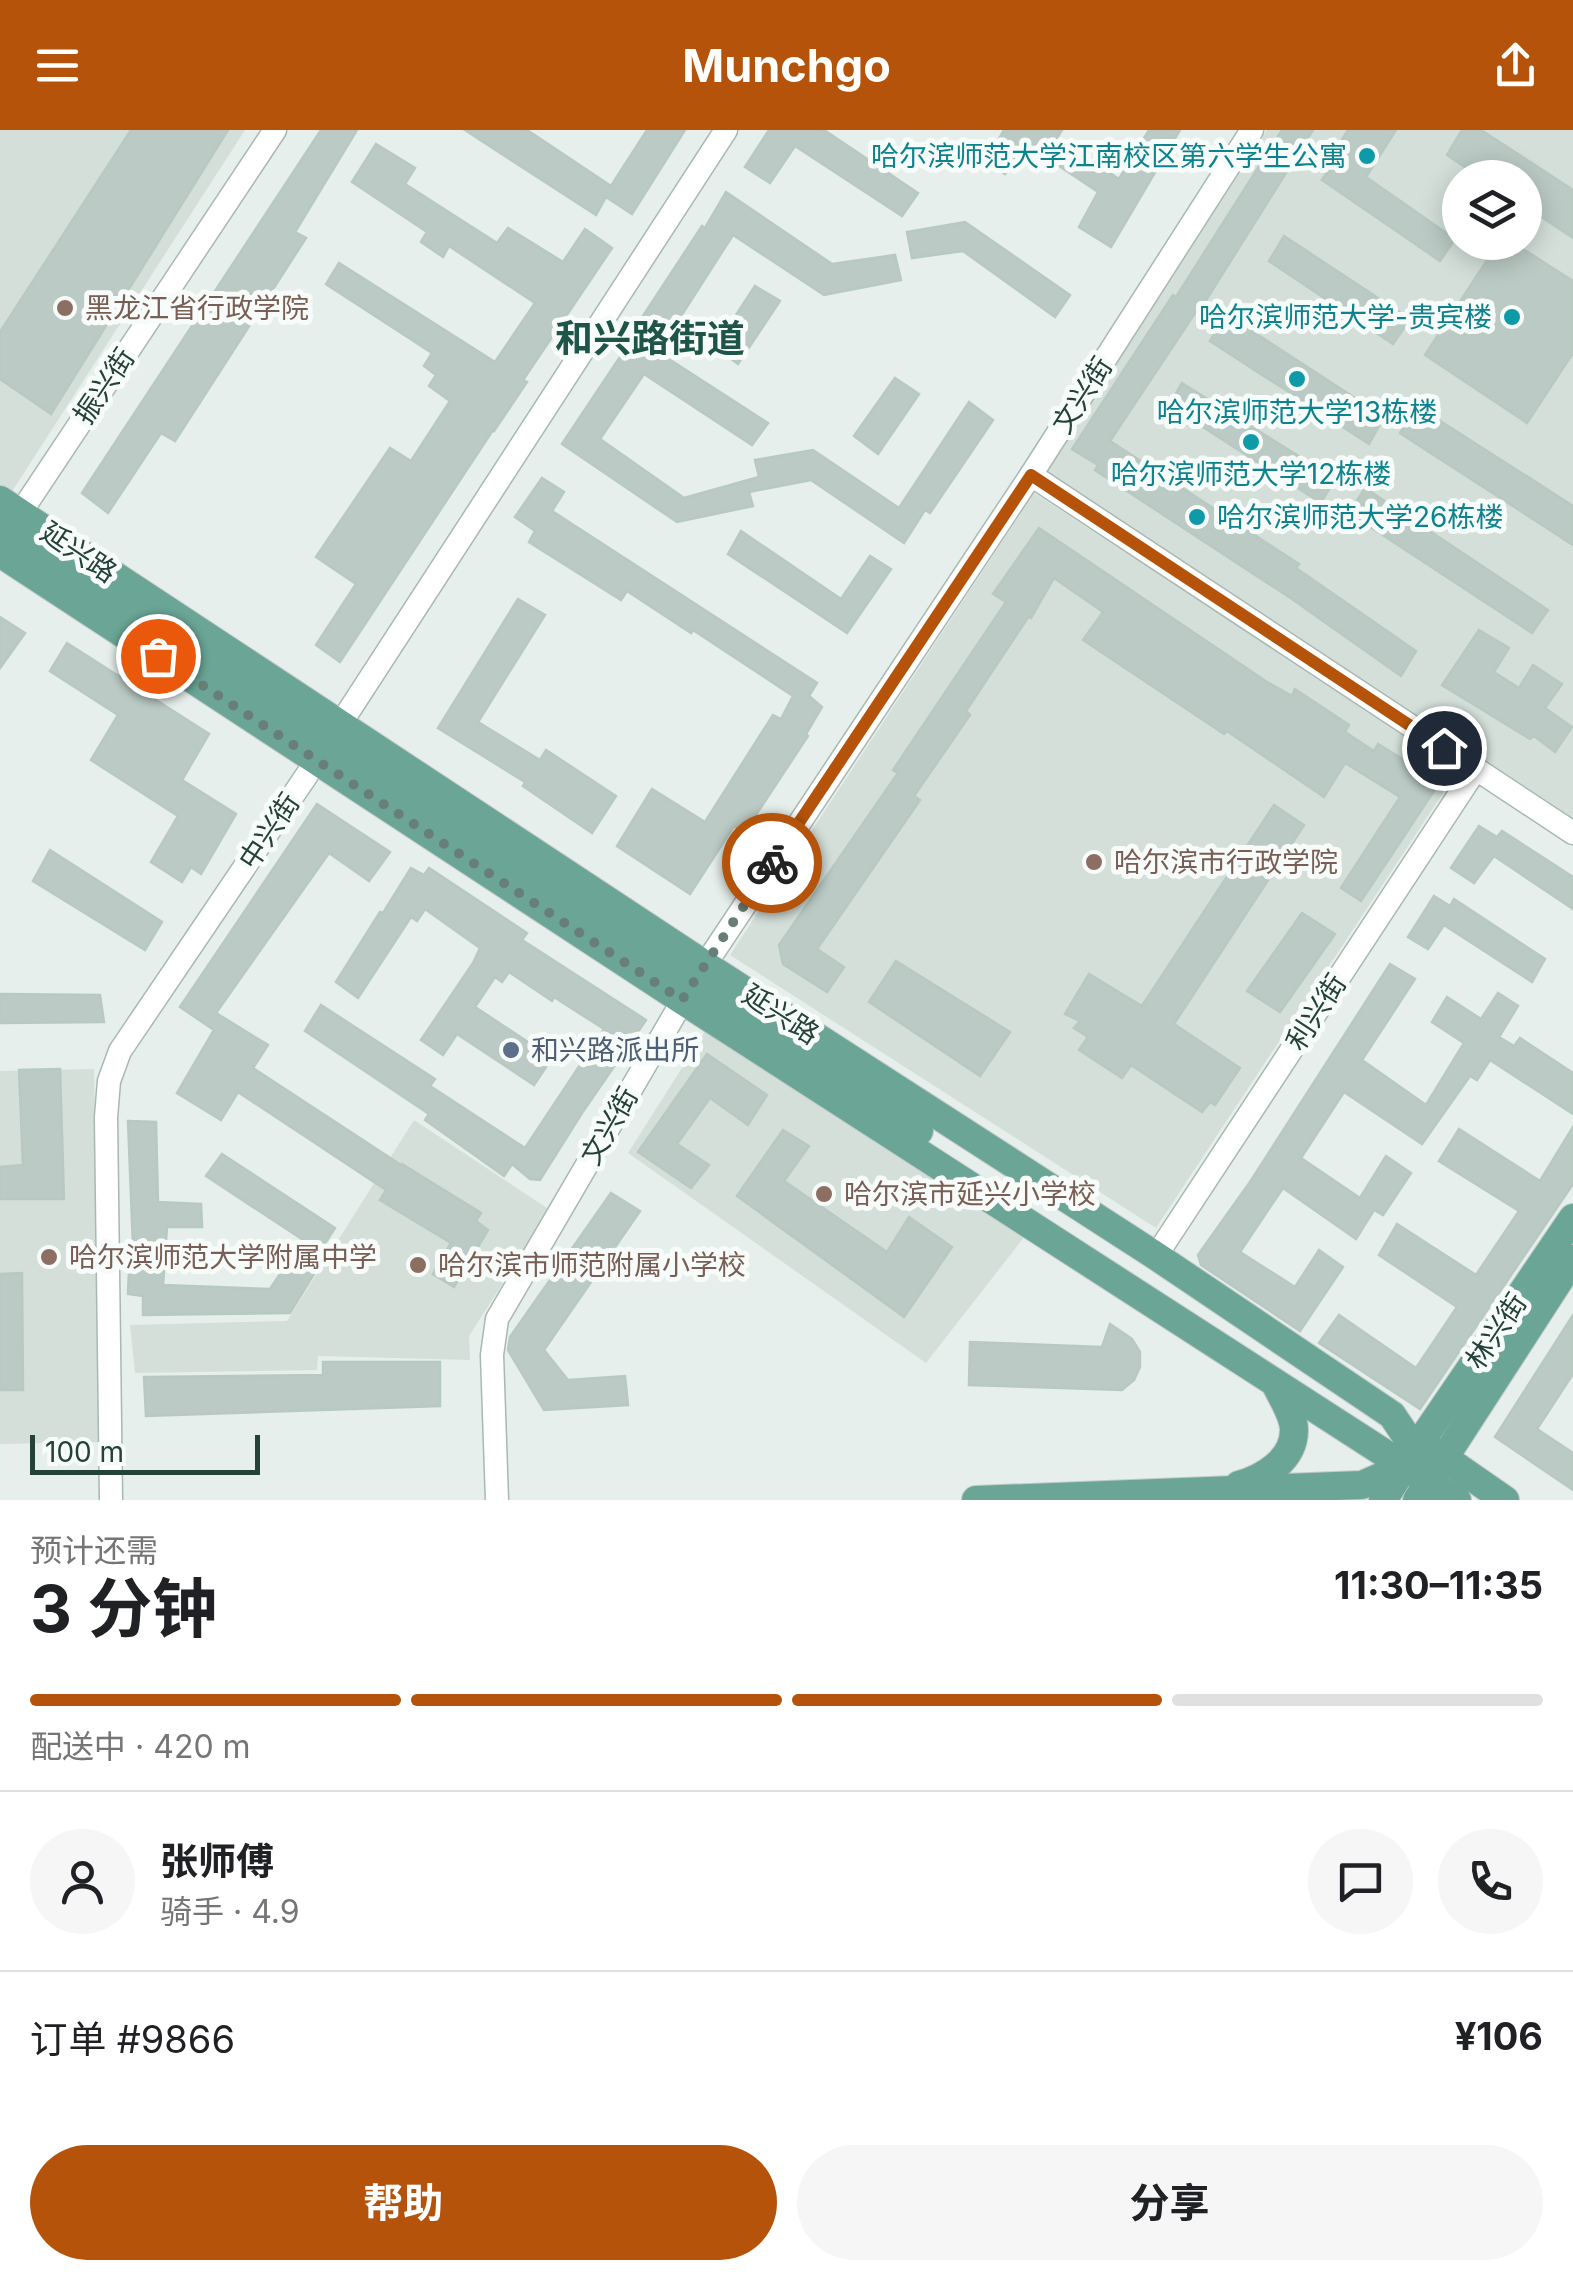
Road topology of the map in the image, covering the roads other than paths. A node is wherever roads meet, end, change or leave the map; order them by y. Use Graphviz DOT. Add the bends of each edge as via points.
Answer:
graph roads {
  1 [pos="274,130"];
  2 [pos="726,130"];
  3 [pos="1252,130"];
  4 [pos="1031,475"];
  5 [pos="4,528"];
  6 [pos="328,743"];
  7 [pos="1476,769"];
  8 [pos="1573,833"];
  9 [pos="693,983"];
  10 [pos="1573,1218"];
  11 [pos="1156,1256"];
  12 [pos="1573,1260"];
  13 [pos="1275,1384"];
  14 [pos="1419,1464"];
  15 [pos="1215,1491"];
  16 [pos="111,1500"];
  17 [pos="497,1500"];
  18 [pos="976,1500"];
  19 [pos="1383,1500"];
  20 [pos="1457,1500"];
  21 [pos="1505,1500"];
  1 -- 5 [label="street, 振兴街"];
  2 -- 6 [label="street, 中兴街"];
  3 -- 4 [label="street, 文兴街"];
  4 -- 7 [label="street"];
  4 -- 9 [label="street, 文兴街"];
  5 -- 6 [label="main road, 延兴路"];
  5 -- 6 [label="main road, 延兴路"];
  6 -- 9 [label="main road, 延兴路"];
  6 -- 9 [label="main road, 延兴路"];
  6 -- 16 [label="street, 中兴街" via="120,1051 109,1081"];
  7 -- 8 [label="street"];
  7 -- 11 [label="street, 利兴街"];
  9 -- 11 [label="main road, 延兴路"];
  9 -- 13 [label="main road, 延兴路"];
  9 -- 14 [label="main road" via="1383,1434"];
  9 -- 17 [label="street, 文兴街" via="497,1319"];
  10 -- 14 [label="main road, 林兴街"];
  11 -- 14 [label="main road, 延兴路" via="1392,1415"];
  12 -- 14 [label="main road, 林兴街"];
  13 -- 14 [label="main road, 延兴路"];
  13 -- 15 [label="main road" via="1292,1418 1288,1452 1262,1476"];
  14 -- 15 [label="main road" via="1362,1485"];
  14 -- 19 [label="main road"];
  14 -- 20 [label="main road, 延兴路"];
  14 -- 21 [label="main road, 延兴路"];
  15 -- 18 [label="main road"];
}
